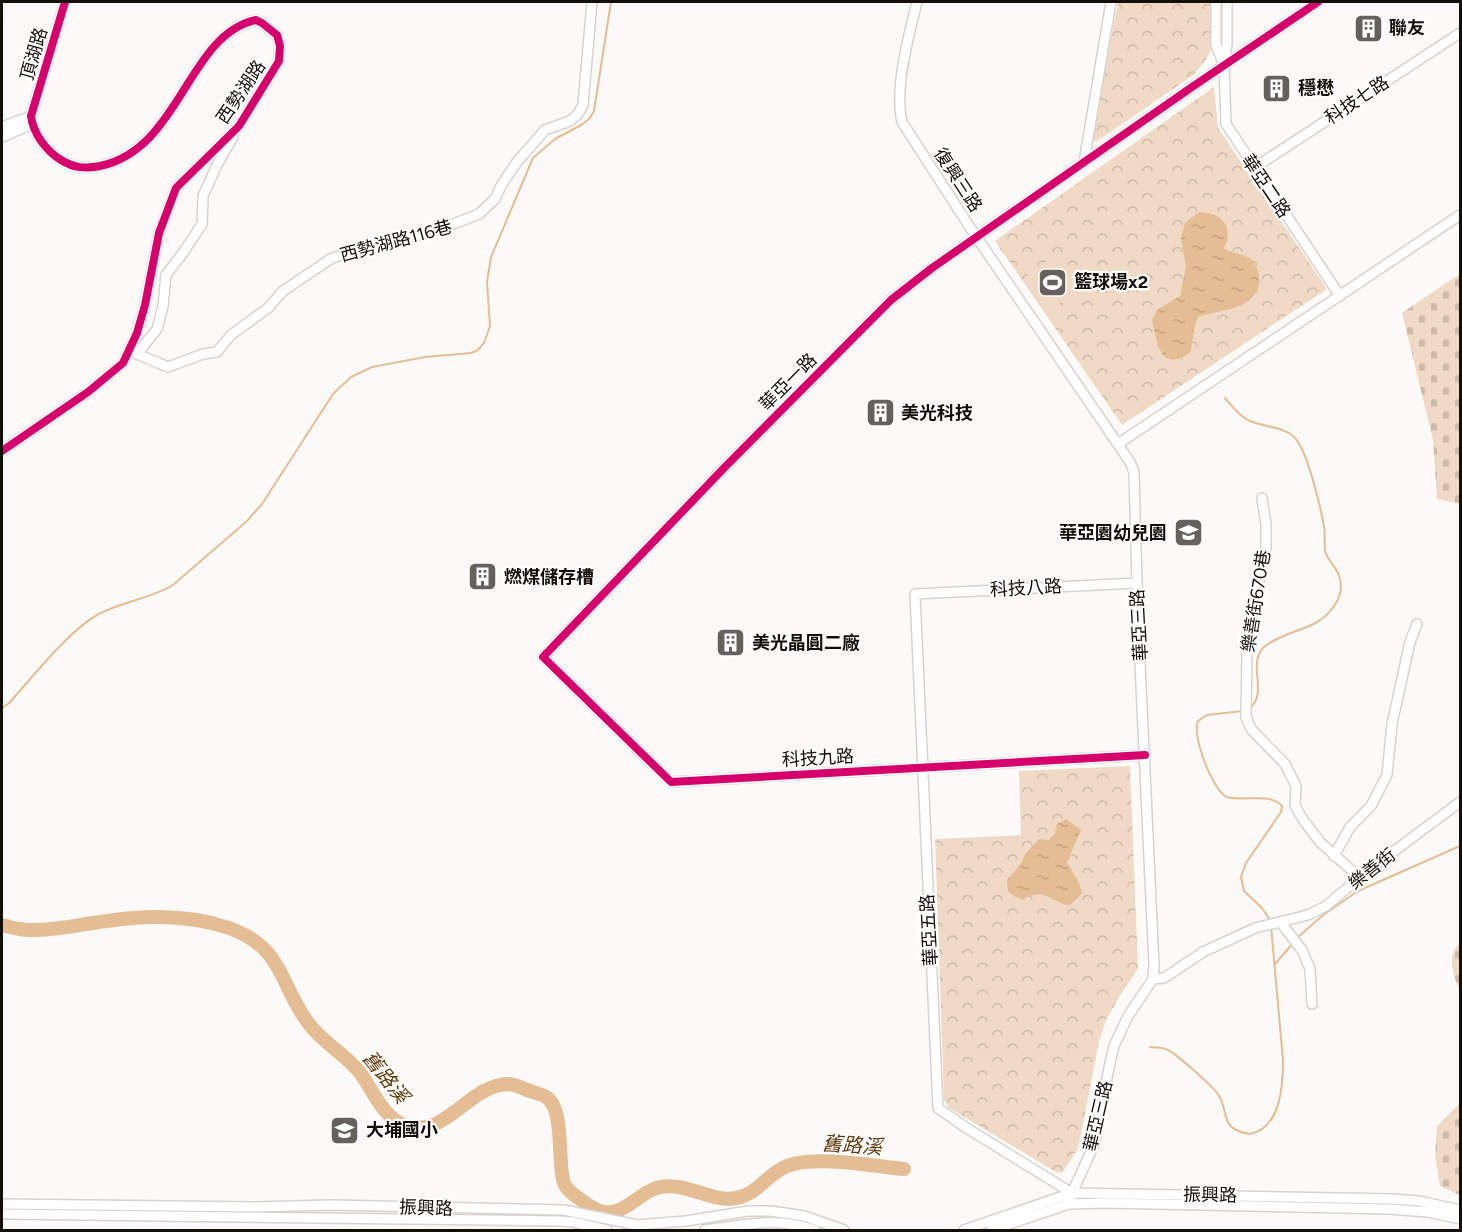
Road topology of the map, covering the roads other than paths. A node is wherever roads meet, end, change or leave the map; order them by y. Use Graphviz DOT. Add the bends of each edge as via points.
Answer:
graph roads {
  1 [pos="65,2"];
  2 [pos="592,2"];
  3 [pos="917,2"];
  4 [pos="1111,2"];
  5 [pos="1216,2"];
  6 [pos="1227,2"];
  7 [pos="1318,2"];
  8 [pos="1461,33"];
  9 [pos="1224,65"];
  10 [pos="32,120"];
  11 [pos="239,126"];
  12 [pos="2,128"];
  13 [pos="2,137"];
  14 [pos="1084,162"];
  15 [pos="1254,168"];
  16 [pos="1461,215"];
  17 [pos="977,237"];
  18 [pos="1340,296"];
  19 [pos="1118,444"];
  20 [pos="2,451"];
  21 [pos="1262,498"];
  22 [pos="1137,583"];
  23 [pos="915,594"];
  24 [pos="1417,624"];
  25 [pos="543,657"];
  26 [pos="1145,755"];
  27 [pos="921,768"];
  28 [pos="1461,802"];
  29 [pos="1334,856"];
  30 [pos="1360,878"];
  31 [pos="1279,923"];
  32 [pos="1153,979"];
  33 [pos="1312,1004"];
  34 [pos="1072,1193"];
  35 [pos="2,1204"];
  36 [pos="1069,1204"];
  37 [pos="310,1206"];
  38 [pos="1461,1210"];
  39 [pos="2,1214"];
  40 [pos="310,1217"];
  41 [pos="1461,1219"];
  42 [pos="608,1230"];
  43 [pos="705,1230"];
  44 [pos="815,1230"];
  45 [pos="844,1230"];
  46 [pos="964,1230"];
  47 [pos="991,1230"];
  1 -- 10 [label="street, 頂湖路"];
  2 -- 11 [label="street, 西勢湖路116巷" via="583,105 570,121 544,130 517,162 495,199 478,214 435,231 332,258 283,291 217,352 168,367 137,354 157,328 164,306 166,274 202,224 203,196"];
  3 -- 17 [label="street, 復興三路" via="900,89 902,122"];
  4 -- 14 [label="street"];
  5 -- 9 [label="street, 華亞二路" via="1216,45"];
  6 -- 9 [label="street, 華亞二路"];
  7 -- 9 [label="street, 華亞一路"];
  8 -- 15 [label="street, 科技七路"];
  9 -- 14 [label="street, 華亞一路"];
  9 -- 15 [label="street, 華亞二路" via="1226,124"];
  10 -- 11 [label="street, 西勢湖路" via="44,146 71,166 96,167 118,160 160,127 215,46 232,29 256,20 277,35 279,61"];
  10 -- 12 [label="street"];
  10 -- 13 [label="street"];
  11 -- 20 [label="street, 西勢湖路" via="176,188 159,233 142,315 123,363"];
  14 -- 17 [label="street, 華亞一路"];
  15 -- 18 [label="street, 華亞二路"];
  16 -- 18 [label="street"];
  17 -- 19 [label="street, 復興三路"];
  17 -- 25 [label="street, 華亞一路" via="891,300"];
  18 -- 19 [label="street"];
  19 -- 22 [label="street, 華亞三路" via="1134,472"];
  21 -- 29 [label="street, 樂善街670巷" via="1266,547 1247,652 1246,717 1251,729 1285,764 1296,786 1295,806"];
  22 -- 23 [label="street, 科技八路"];
  22 -- 26 [label="street, 華亞三路"];
  23 -- 27 [label="street, 華亞五路"];
  24 -- 29 [label="street" via="1392,724 1387,775 1371,806 1350,827"];
  25 -- 27 [label="street, 科技九路" via="671,782"];
  26 -- 27 [label="street, 科技九路"];
  26 -- 32 [label="street, 華亞三路"];
  27 -- 34 [label="street, 華亞五路" via="938,1108"];
  28 -- 30 [label="street, 樂善街"];
  29 -- 30 [label="street, 樂善街670巷"];
  30 -- 31 [label="street, 樂善街" via="1326,906"];
  31 -- 32 [label="street, 樂善街" via="1255,928 1203,952 1164,978"];
  31 -- 33 [label="street" via="1302,950 1310,969"];
  32 -- 34 [label="street, 華亞三路" via="1114,1046 1094,1145"];
  34 -- 36 [label="street, 華亞三路"];
  34 -- 38 [label="street, 振興路" via="1393,1199"];
  34 -- 46 [label="street, 振興路"];
  35 -- 37 [label="street, 振興路"];
  36 -- 41 [label="street, 振興路" via="1390,1209"];
  36 -- 47 [label="street, 振興路"];
  37 -- 40 [label="street"];
  37 -- 45 [label="street, 振興路" via="564,1210 637,1225 771,1210"];
  39 -- 40 [label="street, 振興路"];
  40 -- 42 [label="street, 振興路" via="561,1221"];
  43 -- 44 [label="street" via="769,1222"];
}
